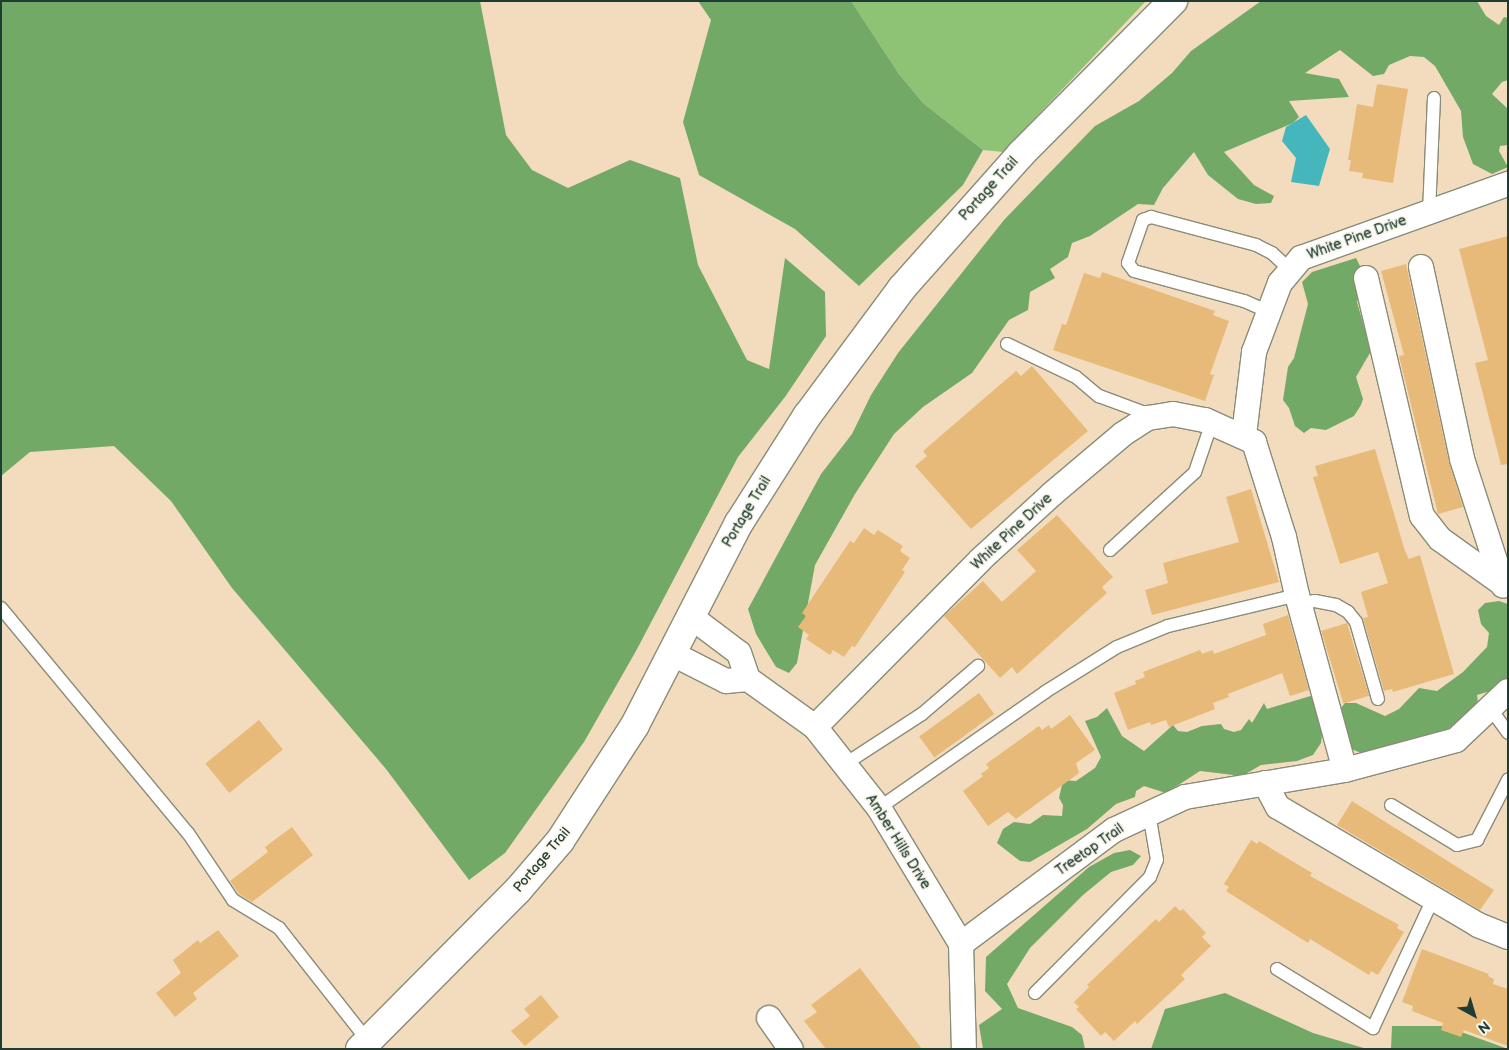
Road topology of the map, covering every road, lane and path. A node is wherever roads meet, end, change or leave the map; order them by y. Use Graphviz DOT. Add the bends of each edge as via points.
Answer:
graph roads {
  1 [pos="1173,1"];
  2 [pos="1434,98"];
  3 [pos="1508,184"];
  4 [pos="1429,212"];
  5 [pos="1422,267"];
  6 [pos="1290,270"];
  7 [pos="1366,278"];
  8 [pos="1269,312"];
  9 [pos="1007,344"];
  10 [pos="1155,417"];
  11 [pos="1212,422"];
  12 [pos="1244,435"];
  13 [pos="1110,550"];
  14 [pos="1504,586"];
  15 [pos="1298,600"];
  16 [pos="1,608"];
  17 [pos="690,616"];
  18 [pos="671,653"];
  19 [pos="978,666"];
  20 [pos="748,679"];
  21 [pos="1508,691"];
  22 [pos="1378,699"];
  23 [pos="1490,708"];
  24 [pos="815,727"];
  25 [pos="1508,733"];
  26 [pos="844,764"];
  27 [pos="1345,770"];
  28 [pos="1508,780"];
  29 [pos="1265,783"];
  30 [pos="1391,805"];
  31 [pos="879,808"];
  32 [pos="1149,813"];
  33 [pos="1433,899"];
  34 [pos="1508,936"];
  35 [pos="961,944"];
  36 [pos="1277,969"];
  37 [pos="1035,994"];
  38 [pos="769,1018"];
  39 [pos="364,1045"];
  40 [pos="963,1048"];
  41 [pos="791,1049"];
  1 -- 17 [label="main road, Portage Trail" via="1021,154 902,288 807,416 739,523"];
  2 -- 4 [label="lane"];
  3 -- 4 [label="street, White Pine Drive"];
  4 -- 6 [label="street, White Pine Drive" via="1301,258"];
  5 -- 14 [label="street" via="1462,458"];
  6 -- 8 [label="street, White Pine Drive" via="1280,283"];
  6 -- 8 [label="lane" via="1256,245 1151,217 1143,220 1128,263 1134,271 1244,301"];
  7 -- 14 [label="street" via="1422,516 1440,539"];
  8 -- 12 [label="street, White Pine Drive" via="1254,352"];
  9 -- 10 [label="lane" via="1076,376 1099,396"];
  10 -- 11 [label="street, White Pine Drive" via="1173,414"];
  10 -- 24 [label="street, White Pine Drive" via="1123,434 1052,494 980,560"];
  11 -- 12 [label="street, White Pine Drive"];
  11 -- 13 [label="lane" via="1195,472"];
  12 -- 15 [label="street" via="1254,442 1267,475"];
  15 -- 22 [label="lane" via="1336,604 1348,612 1356,622"];
  15 -- 27 [label="street"];
  15 -- 31 [label="lane" via="1168,626 1117,647 1044,692"];
  16 -- 39 [label="lane" via="188,833 233,900 279,928"];
  17 -- 18 [label="main road, Portage Trail"];
  17 -- 20 [label="street" via="739,653"];
  18 -- 20 [label="street" via="726,681"];
  18 -- 39 [label="main road, Portage Trail" via="635,726 560,841 518,890"];
  19 -- 26 [label="lane" via="922,714"];
  20 -- 24 [label="street, Amber Hills Drive"];
  21 -- 23 [label="street, Treetop Trail"];
  23 -- 25 [label="lane"];
  23 -- 27 [label="street, Treetop Trail" via="1456,740"];
  24 -- 26 [label="street, Amber Hills Drive"];
  26 -- 31 [label="street, Amber Hills Drive"];
  27 -- 29 [label="street, Treetop Trail"];
  28 -- 30 [label="lane" via="1477,840 1457,845"];
  29 -- 32 [label="street, Treetop Trail" via="1186,796"];
  29 -- 33 [label="street" via="1278,807"];
  31 -- 35 [label="street, Amber Hills Drive"];
  32 -- 35 [label="street, Treetop Trail" via="1114,830"];
  32 -- 37 [label="lane" via="1156,860 1150,877"];
  33 -- 34 [label="street" via="1478,925"];
  33 -- 36 [label="lane" via="1374,1028"];
  35 -- 40 [label="street, Amber Hills Drive"];
  38 -- 41 [label="street"];
}
